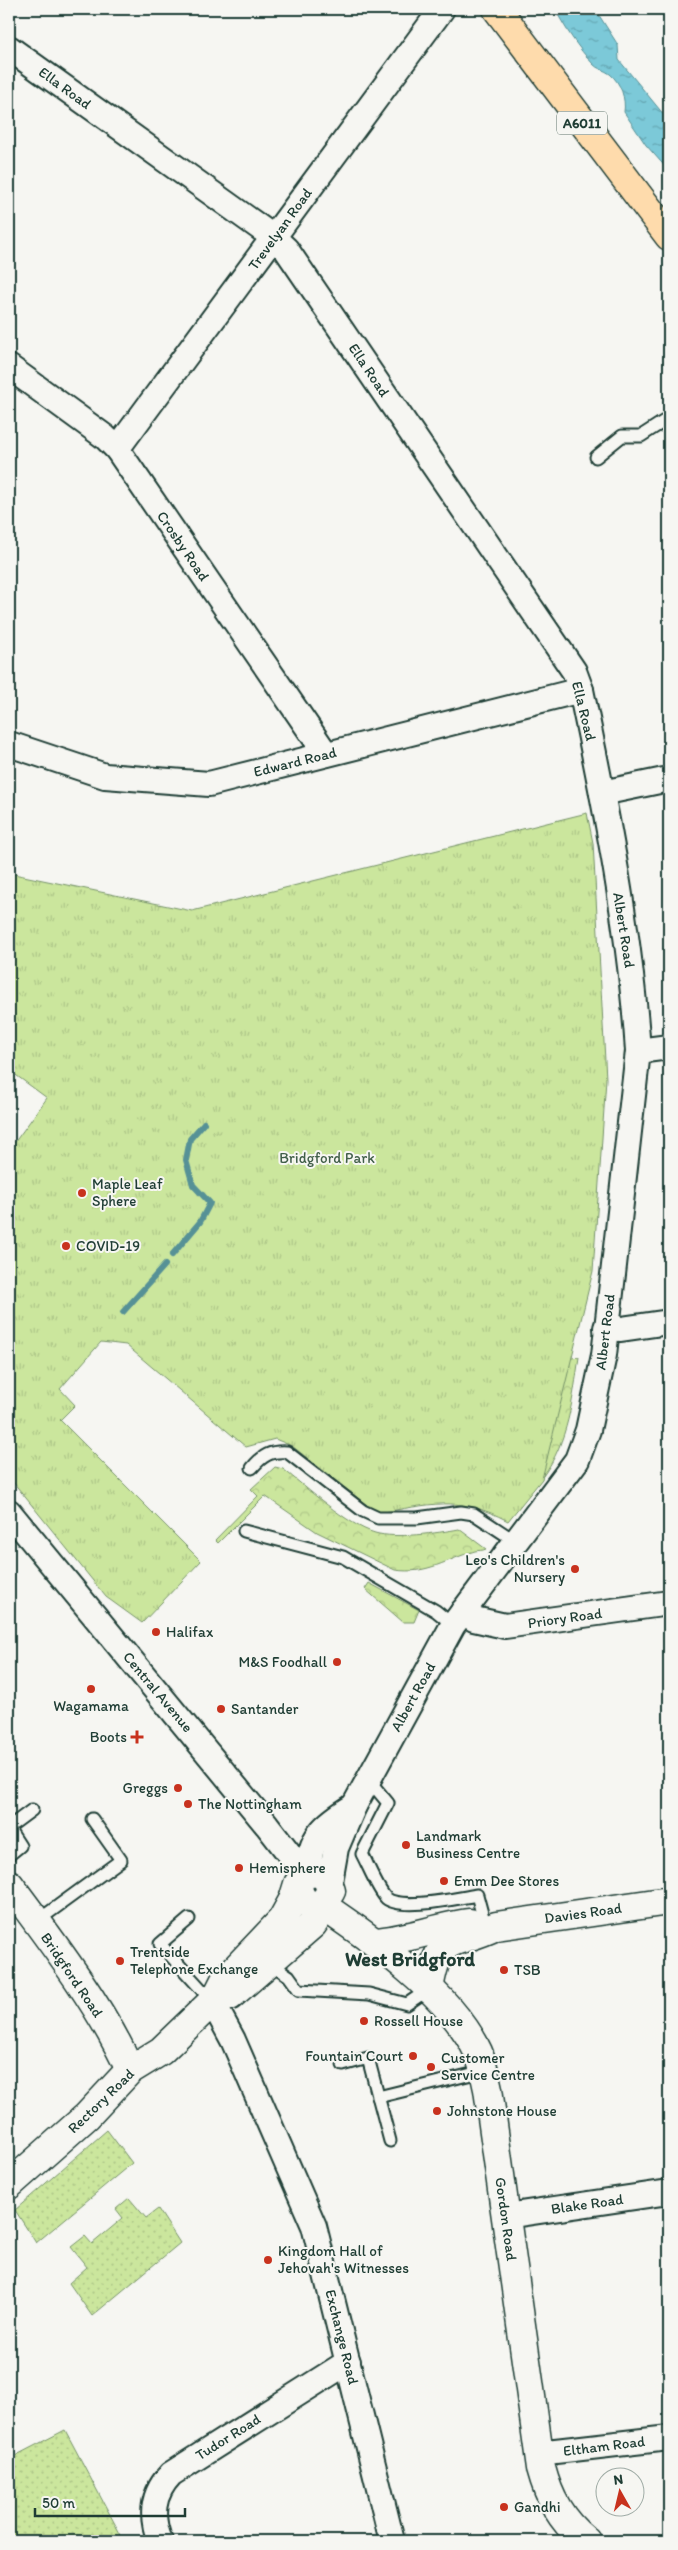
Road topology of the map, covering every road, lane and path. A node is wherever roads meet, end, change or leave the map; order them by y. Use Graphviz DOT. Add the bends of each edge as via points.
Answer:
graph roads {
  1 [pos="442,9"];
  2 [pos="496,9"];
  3 [pos="9,48"];
  4 [pos="669,236"];
  5 [pos="273,237"];
  6 [pos="9,368"];
  7 [pos="669,418"];
  8 [pos="117,449"];
  9 [pos="596,457"];
  10 [pos="581,690"];
  11 [pos="9,744"];
  12 [pos="326,754"];
  13 [pos="669,779"];
  14 [pos="602,793"];
  15 [pos="669,1047"];
  16 [pos="638,1051"];
  17 [pos="669,1322"];
  18 [pos="606,1328"];
  19 [pos="252,1468"];
  20 [pos="9,1512"];
  21 [pos="244,1531"];
  22 [pos="515,1541"];
  23 [pos="669,1604"];
  24 [pos="458,1618"];
  25 [pos="368,1779"];
  26 [pos="32,1810"];
  27 [pos="92,1819"];
  28 [pos="9,1828"];
  29 [pos="9,1855"];
  30 [pos="9,1884"];
  31 [pos="316,1889"];
  32 [pos="669,1901"];
  33 [pos="189,1919"];
  34 [pos="36,1922"];
  35 [pos="490,1924"];
  36 [pos="368,1937"];
  37 [pos="270,1964"];
  38 [pos="429,1989"];
  39 [pos="214,1999"];
  40 [pos="343,2065"];
  41 [pos="130,2070"];
  42 [pos="484,2071"];
  43 [pos="378,2097"];
  44 [pos="390,2141"];
  45 [pos="9,2185"];
  46 [pos="669,2192"];
  47 [pos="506,2216"];
  48 [pos="348,2362"];
  49 [pos="669,2438"];
  50 [pos="538,2453"];
  51 [pos="160,2541"];
  52 [pos="392,2541"];
  53 [pos="586,2541"];
  1 -- 5 [label="street, Trevelyan Road"];
  2 -- 4 [label="highway, A6011"];
  3 -- 5 [label="street, Ella Road"];
  5 -- 8 [label="street, Trevelyan Road"];
  5 -- 10 [label="street, Ella Road" via="286,249 574,671"];
  6 -- 8 [label="street, Crosby Road"];
  7 -- 9 [label="lane" via="642,436 622,436"];
  8 -- 12 [label="street, Crosby Road"];
  10 -- 12 [label="street, Edward Road"];
  10 -- 14 [label="street, Ella Road"];
  11 -- 12 [label="street, Edward Road" via="106,776 209,784"];
  13 -- 14 [label="street"];
  14 -- 16 [label="street, Albert Road" via="635,1003"];
  15 -- 16 [label="street"];
  16 -- 18 [label="street, Albert Road"];
  17 -- 18 [label="street"];
  18 -- 22 [label="street, Albert Road" via="604,1355 588,1430 577,1460"];
  19 -- 22 [label="lane" via="270,1446 287,1452 363,1511 378,1518 474,1514"];
  20 -- 31 [label="street, Central Avenue"];
  21 -- 24 [label="lane" via="343,1558 436,1611"];
  22 -- 24 [label="street, Albert Road"];
  23 -- 24 [label="street, Priory Road" via="505,1626"];
  24 -- 25 [label="street, Albert Road"];
  25 -- 31 [label="street, Albert Road" via="354,1806 330,1821 308,1855"];
  25 -- 35 [label="lane" via="388,1803 362,1854 386,1898 398,1904 412,1904 477,1895"];
  26 -- 28 [label="lane"];
  27 -- 34 [label="lane" via="121,1860"];
  28 -- 29 [label="lane" via="20,1846"];
  30 -- 34 [label="street, Bridgford Road"];
  31 -- 36 [label="street, Gordon Road"];
  31 -- 37 [label="street, Rectory Road" via="319,1915 314,1924"];
  31 -- 39 [label="street, Rectory Road" via="225,1980"];
  32 -- 35 [label="street, Davies Road" via="556,1925"];
  33 -- 39 [label="lane" via="160,1944"];
  34 -- 41 [label="street, Bridgford Road" via="118,2044"];
  35 -- 36 [label="street, Davies Road" via="442,1927 396,1941"];
  35 -- 38 [label="street, Davies Road" via="482,1933 451,1941 440,1951"];
  36 -- 38 [label="street, Gordon Road"];
  37 -- 38 [label="lane" via="289,1976 298,1990 369,1994 407,2004"];
  37 -- 39 [label="street, Rectory Road" via="232,1996"];
  38 -- 42 [label="street, Gordon Road" via="473,2041"];
  39 -- 41 [label="street, Rectory Road" via="161,2051"];
  39 -- 48 [label="street, Exchange Road" via="314,2226"];
  40 -- 43 [label="lane" via="368,2058"];
  41 -- 45 [label="street, Rectory Road" via="87,2116"];
  42 -- 43 [label="lane"];
  42 -- 47 [label="street, Gordon Road"];
  43 -- 44 [label="lane"];
  46 -- 47 [label="street, Blake Road"];
  47 -- 50 [label="street, Gordon Road"];
  48 -- 51 [label="street, Tudor Road" via="171,2474 162,2484 153,2509"];
  48 -- 52 [label="street, Exchange Road"];
  49 -- 50 [label="street, Eltham Road"];
  50 -- 53 [label="street, Gordon Road" via="552,2500 563,2520"];
}
